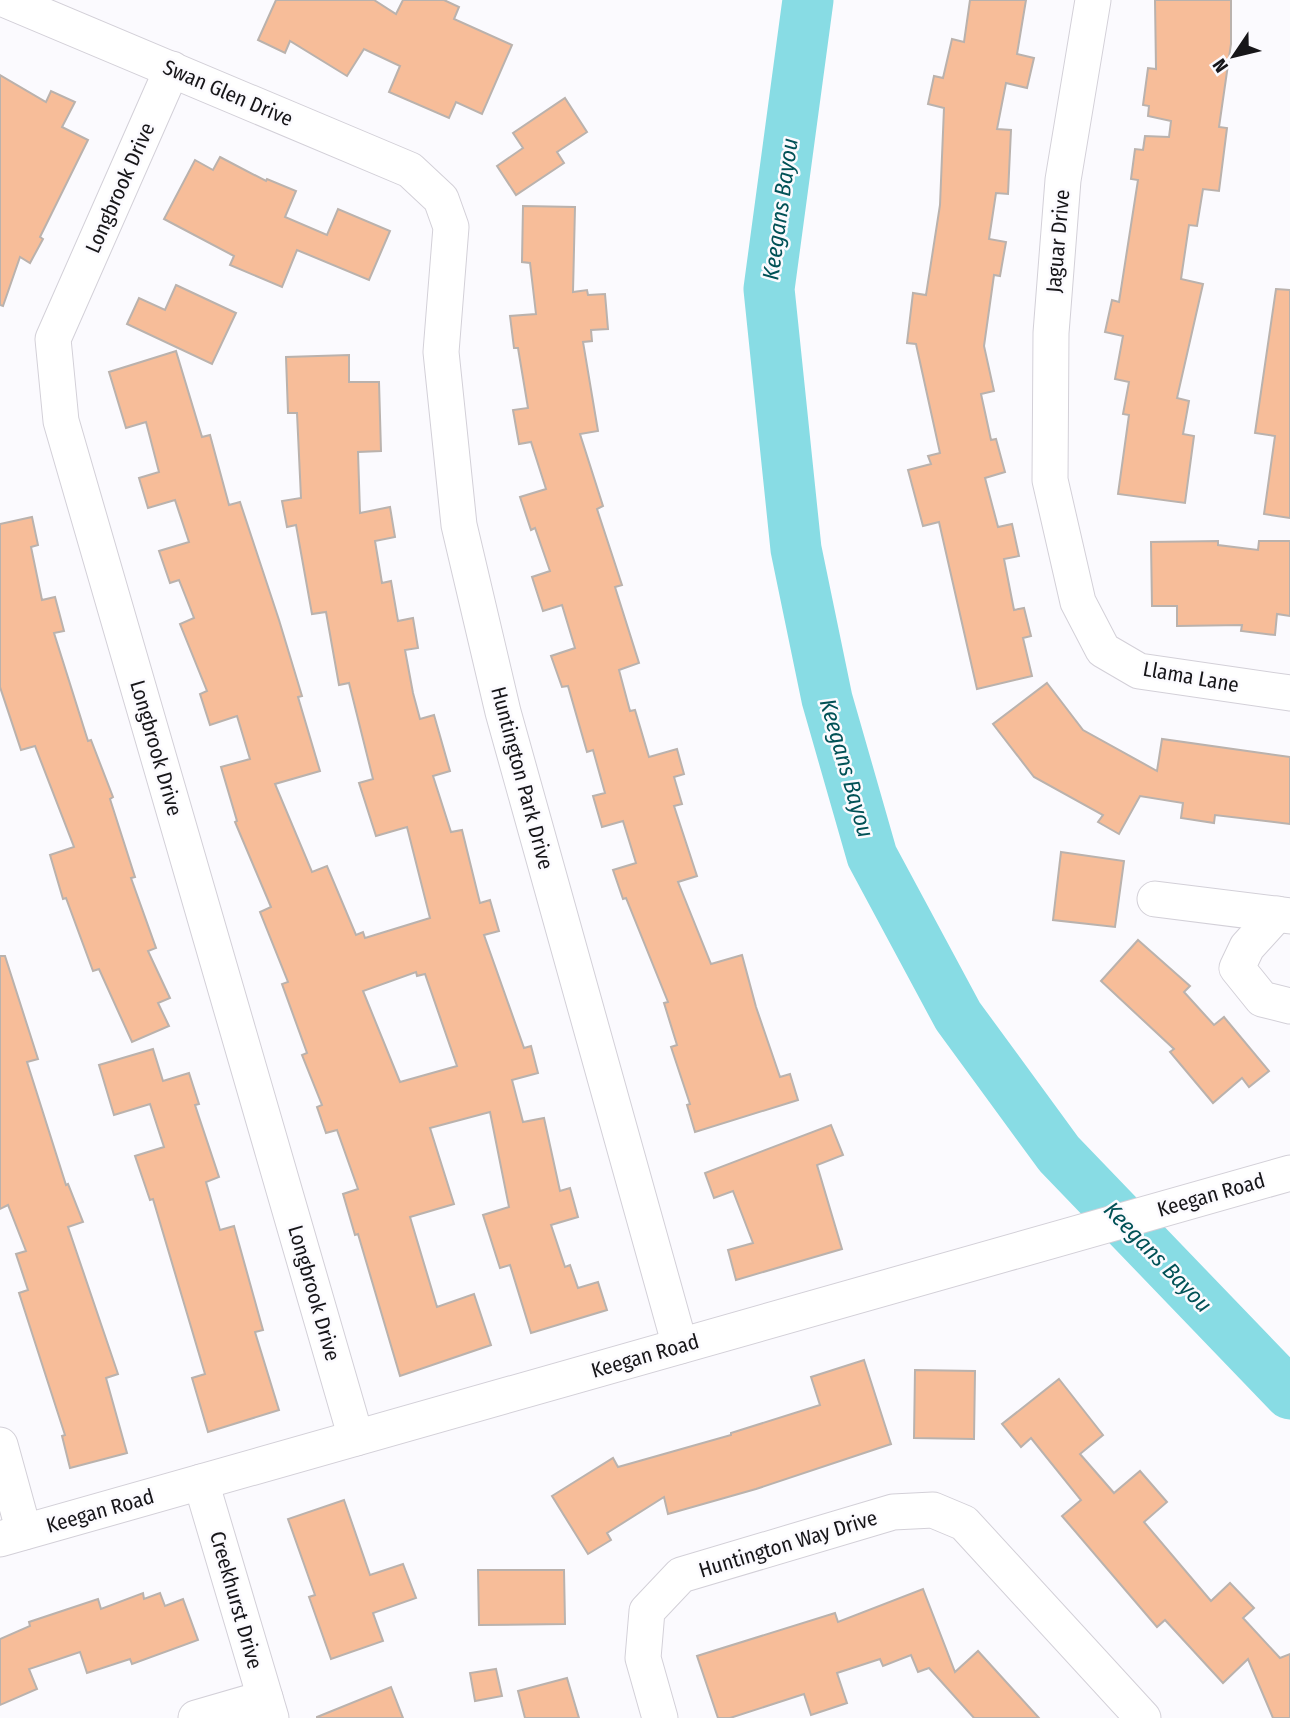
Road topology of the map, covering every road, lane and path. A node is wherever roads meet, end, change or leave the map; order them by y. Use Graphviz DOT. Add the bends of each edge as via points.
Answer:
graph roads {
  1 [pos="6,0"];
  2 [pos="1093,0"];
  3 [pos="172,69"];
  4 [pos="441,199"];
  5 [pos="1051,485"];
  6 [pos="1290,693"];
  7 [pos="1155,899"];
  8 [pos="1283,915"];
  9 [pos="1290,1006"];
  10 [pos="1290,1173"];
  11 [pos="680,1346"];
  12 [pos="356,1438"];
  13 [pos="0,1445"];
  14 [pos="201,1482"];
  15 [pos="12,1535"];
  16 [pos="268,1708"];
  17 [pos="659,1714"];
  18 [pos="196,1718"];
  19 [pos="1143,1718"];
  1 -- 3 [label="street, Swan Glen Drive"];
  2 -- 5 [label="street, Jaguar Drive" via="1063,180 1051,334"];
  3 -- 4 [label="street, Swan Glen Drive" via="411,170"];
  3 -- 12 [label="street, Longbrook Drive" via="53,339 61,421"];
  4 -- 11 [label="street, Huntington Park Drive" via="451,227 441,352 459,525 503,712"];
  5 -- 6 [label="street, Llama Lane" via="1079,603 1103,650 1139,671"];
  7 -- 8 [label="street"];
  8 -- 9 [label="street" via="1247,947 1237,968 1262,999"];
  10 -- 11 [label="street, Keegan Road"];
  11 -- 12 [label="street, Keegan Road"];
  12 -- 14 [label="street, Keegan Road"];
  13 -- 15 [label="street"];
  14 -- 15 [label="street, Keegan Road"];
  14 -- 16 [label="street, Creekhurst Drive"];
  16 -- 18 [label="street"];
  17 -- 19 [label="street, Huntington Way Drive" via="643,1658 647,1611 681,1576 893,1512 933,1510 964,1523"];
}
